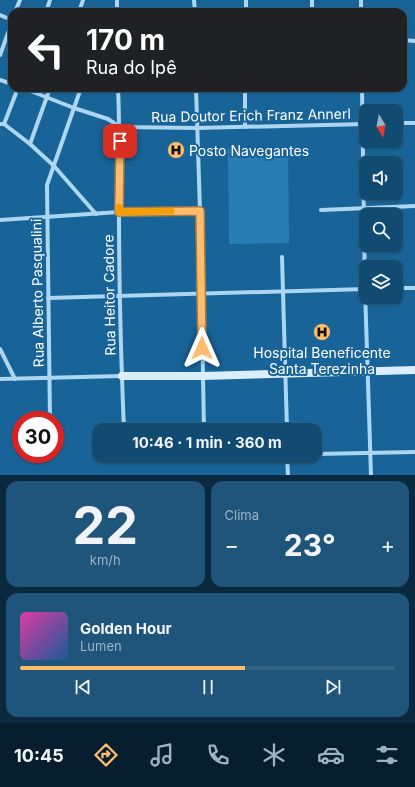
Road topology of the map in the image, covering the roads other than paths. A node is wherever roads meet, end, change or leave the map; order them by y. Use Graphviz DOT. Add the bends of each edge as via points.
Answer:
graph roads {
  1 [pos="8,32"];
  2 [pos="0,55"];
  3 [pos="16,92"];
  4 [pos="33,92"];
  5 [pos="48,92"];
  6 [pos="80,92"];
  7 [pos="118,92"];
  8 [pos="196,92"];
  9 [pos="245,92"];
  10 [pos="362,92"];
  11 [pos="46,97"];
  12 [pos="363,104"];
  13 [pos="74,108"];
  14 [pos="415,122"];
  15 [pos="403,123"];
  16 [pos="2,124"];
  17 [pos="359,125"];
  18 [pos="120,127"];
  19 [pos="245,127"];
  20 [pos="197,128"];
  21 [pos="30,144"];
  22 [pos="364,148"];
  23 [pos="54,166"];
  24 [pos="415,206"];
  25 [pos="364,208"];
  26 [pos="381,208"];
  27 [pos="359,209"];
  28 [pos="321,210"];
  29 [pos="200,211"];
  30 [pos="119,212"];
  31 [pos="96,214"];
  32 [pos="48,217"];
  33 [pos="0,220"];
  34 [pos="282,257"];
  35 [pos="403,288"];
  36 [pos="415,288"];
  37 [pos="359,289"];
  38 [pos="284,291"];
  39 [pos="202,293"];
  40 [pos="120,296"];
  41 [pos="48,298"];
  42 [pos="366,304"];
  43 [pos="0,349"];
  44 [pos="415,370"];
  45 [pos="367,371"];
  46 [pos="286,373"];
  47 [pos="122,376"];
  48 [pos="202,376"];
  49 [pos="49,378"];
  50 [pos="0,379"];
  51 [pos="15,379"];
  52 [pos="50,411"];
  53 [pos="124,423"];
  54 [pos="204,423"];
  55 [pos="287,423"];
  56 [pos="415,452"];
  57 [pos="370,453"];
  58 [pos="322,454"];
  59 [pos="287,463"];
  60 [pos="288,475"];
  61 [pos="371,475"];
  1 -- 2 [label="street"];
  3 -- 16 [label="street"];
  4 -- 11 [label="street, Rua Doutor Erich Franz Annerl"];
  5 -- 11 [label="street"];
  6 -- 13 [label="street, Rua Alberto Pasqualini"];
  7 -- 18 [label="street, Rua Heitor Cadore"];
  8 -- 20 [label="street"];
  9 -- 19 [label="street"];
  10 -- 12 [label="street"];
  11 -- 13 [label="street, Rua Doutor Erich Franz Annerl"];
  11 -- 21 [label="street"];
  13 -- 18 [label="street, Rua Doutor Erich Franz Annerl" via="108,119"];
  13 -- 23 [label="street, Rua Alberto Pasqualini"];
  14 -- 15 [label="street"];
  16 -- 21 [label="street"];
  17 -- 19 [label="street, Rua Doutor Erich Franz Annerl"];
  18 -- 20 [label="street, Rua Doutor Erich Franz Annerl"];
  18 -- 30 [label="street, Rua Heitor Cadore"];
  19 -- 20 [label="street, Rua Doutor Erich Franz Annerl"];
  20 -- 29 [label="street"];
  21 -- 23 [label="street"];
  22 -- 25 [label="street"];
  23 -- 31 [label="street"];
  23 -- 32 [label="street, Rua Alberto Pasqualini" via="47,185"];
  24 -- 26 [label="street"];
  27 -- 28 [label="street"];
  29 -- 30 [label="street"];
  29 -- 39 [label="street"];
  30 -- 31 [label="street"];
  30 -- 40 [label="street, Rua Heitor Cadore"];
  31 -- 32 [label="street"];
  32 -- 33 [label="street"];
  32 -- 41 [label="street, Rua Alberto Pasqualini"];
  34 -- 38 [label="street"];
  35 -- 36 [label="street"];
  37 -- 38 [label="street"];
  38 -- 39 [label="street"];
  38 -- 46 [label="street"];
  39 -- 40 [label="street"];
  39 -- 48 [label="street"];
  40 -- 41 [label="street"];
  40 -- 47 [label="street, Rua Heitor Cadore"];
  41 -- 49 [label="street, Rua Alberto Pasqualini"];
  42 -- 45 [label="street"];
  43 -- 51 [label="street"];
  44 -- 45 [label="street"];
  45 -- 46 [label="street"];
  45 -- 57 [label="street"];
  46 -- 48 [label="street"];
  46 -- 55 [label="street"];
  47 -- 48 [label="street"];
  47 -- 49 [label="street"];
  47 -- 53 [label="street, Rua Heitor Cadore"];
  48 -- 54 [label="street"];
  49 -- 51 [label="street"];
  49 -- 52 [label="street, Rua Alberto Pasqualini"];
  50 -- 51 [label="street"];
  56 -- 57 [label="street"];
  57 -- 58 [label="street"];
  57 -- 61 [label="street"];
  59 -- 60 [label="street"];
}
